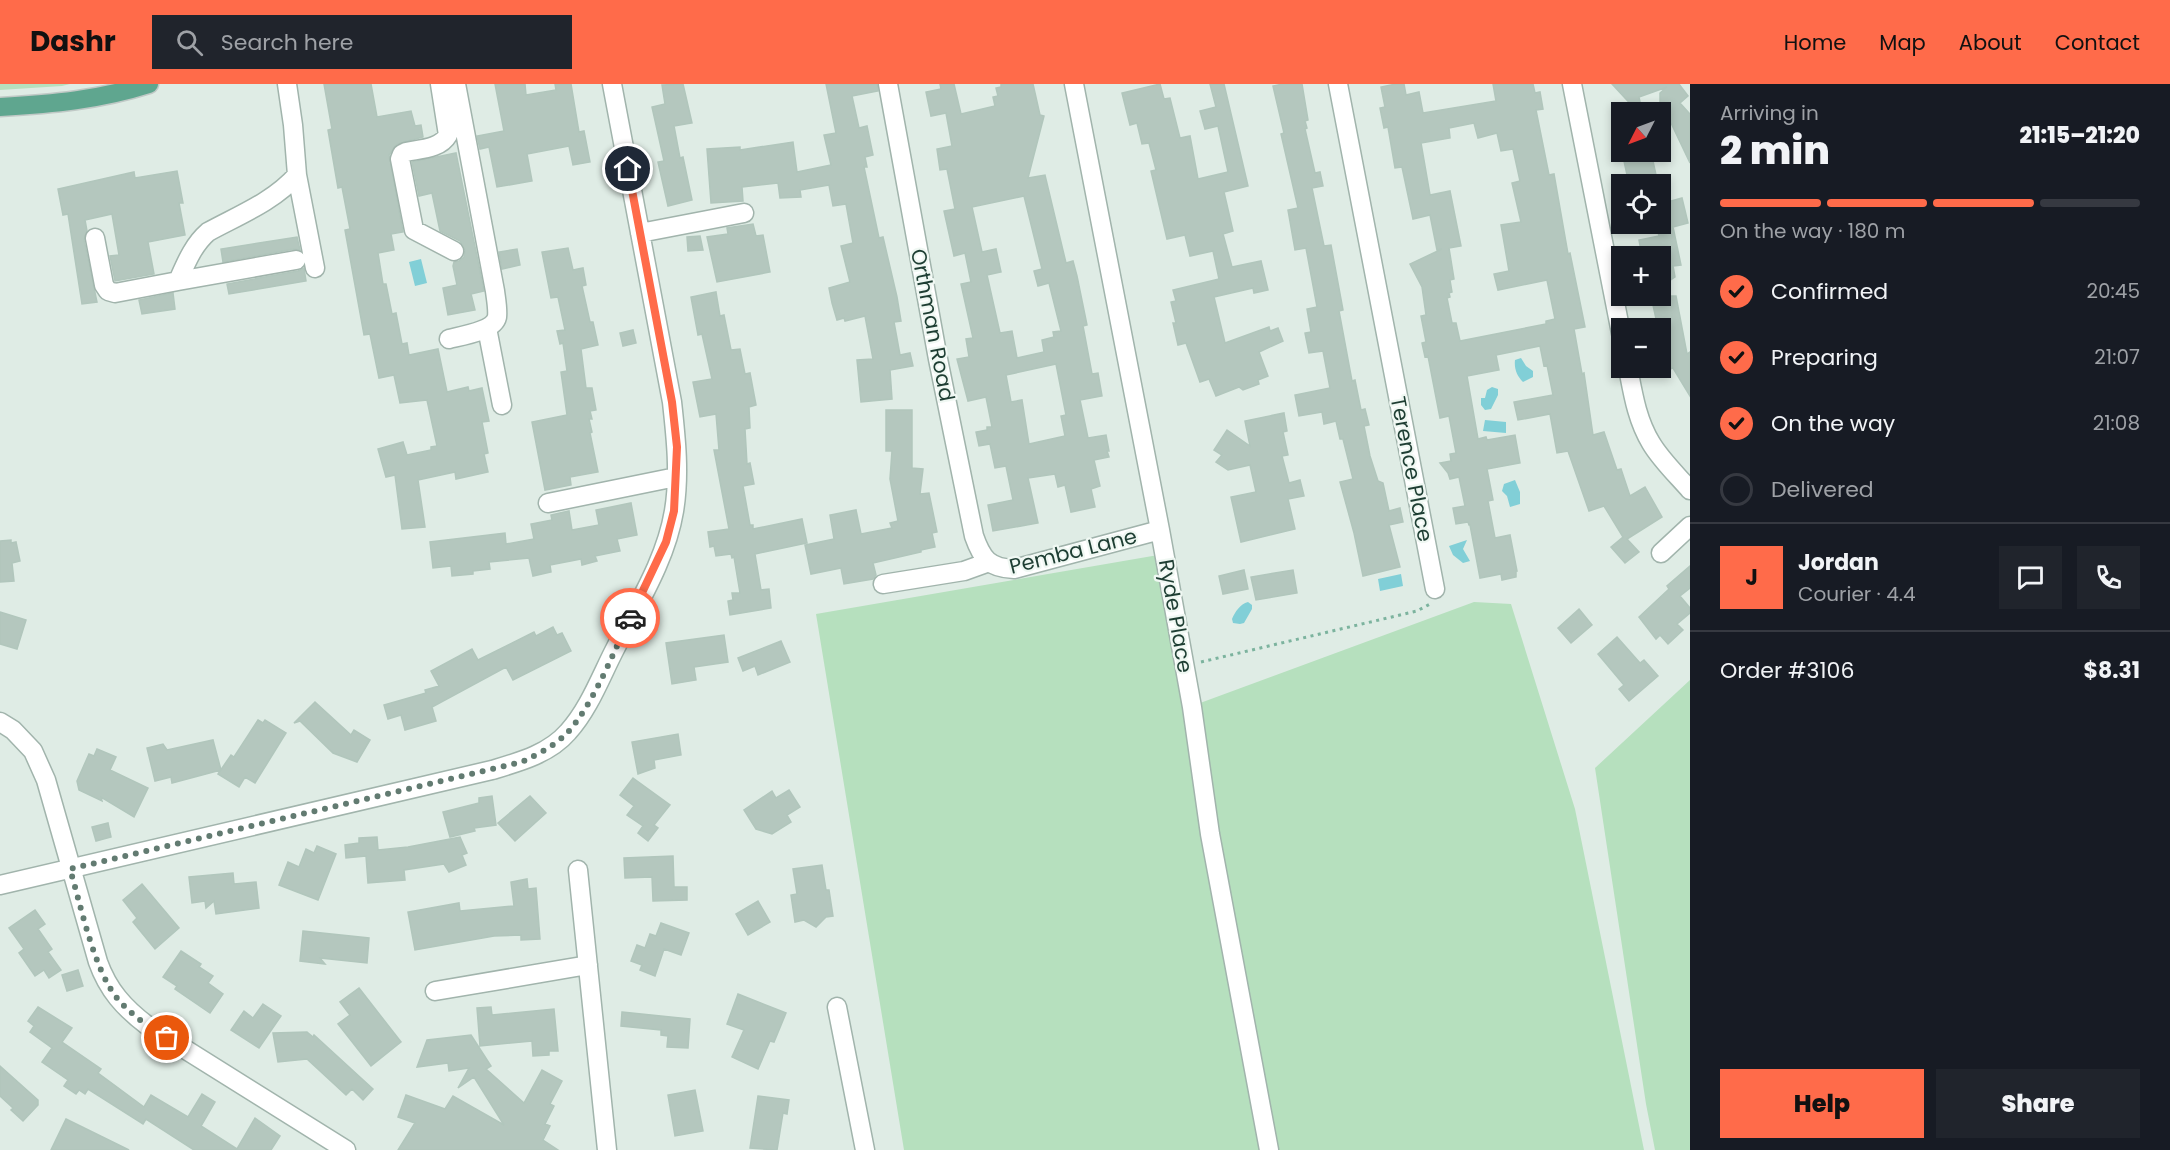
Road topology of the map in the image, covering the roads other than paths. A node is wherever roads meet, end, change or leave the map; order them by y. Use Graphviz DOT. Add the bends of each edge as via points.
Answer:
graph roads {
  1 [pos="149,84"];
  2 [pos="286,84"];
  3 [pos="440,84"];
  4 [pos="456,84"];
  5 [pos="612,84"];
  6 [pos="888,84"];
  7 [pos="1074,84"];
  8 [pos="1338,84"];
  9 [pos="1572,84"];
  10 [pos="0,107"];
  11 [pos="297,175"];
  12 [pos="744,213"];
  13 [pos="640,233"];
  14 [pos="95,238"];
  15 [pos="454,251"];
  16 [pos="296,260"];
  17 [pos="315,268"];
  18 [pos="178,280"];
  19 [pos="1618,318"];
  20 [pos="487,328"];
  21 [pos="449,339"];
  22 [pos="1630,378"];
  23 [pos="502,405"];
  24 [pos="676,477"];
  25 [pos="1690,490"];
  26 [pos="548,503"];
  27 [pos="1690,525"];
  28 [pos="1160,530"];
  29 [pos="1661,553"];
  30 [pos="989,562"];
  31 [pos="883,584"];
  32 [pos="1435,589"];
  33 [pos="0,722"];
  34 [pos="70,869"];
  35 [pos="578,870"];
  36 [pos="0,885"];
  37 [pos="588,965"];
  38 [pos="435,992"];
  39 [pos="837,1007"];
  40 [pos="346,1150"];
  41 [pos="607,1150"];
  42 [pos="865,1150"];
  43 [pos="1269,1150"];
  1 -- 10 [label="main road" via="68,103"];
  2 -- 11 [label="street" via="294,125"];
  3 -- 15 [label="street" via="448,135 440,145 406,152 400,159 414,230"];
  4 -- 20 [label="street" via="495,291 497,316"];
  5 -- 13 [label="street"];
  6 -- 30 [label="street, Orthman Road" via="974,537"];
  7 -- 28 [label="street, Ryde Place"];
  8 -- 32 [label="street, Terence Place"];
  9 -- 19 [label="street"];
  11 -- 17 [label="street"];
  11 -- 18 [label="street" via="268,200 200,239"];
  12 -- 13 [label="street"];
  13 -- 24 [label="street" via="672,402"];
  14 -- 18 [label="street" via="108,291 115,293"];
  16 -- 18 [label="street"];
  20 -- 21 [label="street"];
  20 -- 23 [label="street"];
  22 -- 25 [label="street" via="1647,436"];
  24 -- 26 [label="street"];
  24 -- 34 [label="street" via="666,542 652,574 587,705 568,732 546,749 522,762 492,770"];
  27 -- 29 [label="street"];
  28 -- 30 [label="street, Pemba Lane" via="1014,569 999,569"];
  28 -- 43 [label="street, Ryde Place" via="1210,834"];
  30 -- 31 [label="street, Pemba Lane" via="964,572"];
  33 -- 34 [label="street" via="33,751 46,780"];
  34 -- 36 [label="street"];
  34 -- 40 [label="street" via="105,979 129,1012"];
  35 -- 37 [label="street"];
  37 -- 38 [label="street"];
  37 -- 41 [label="street"];
  39 -- 42 [label="street"];
}
